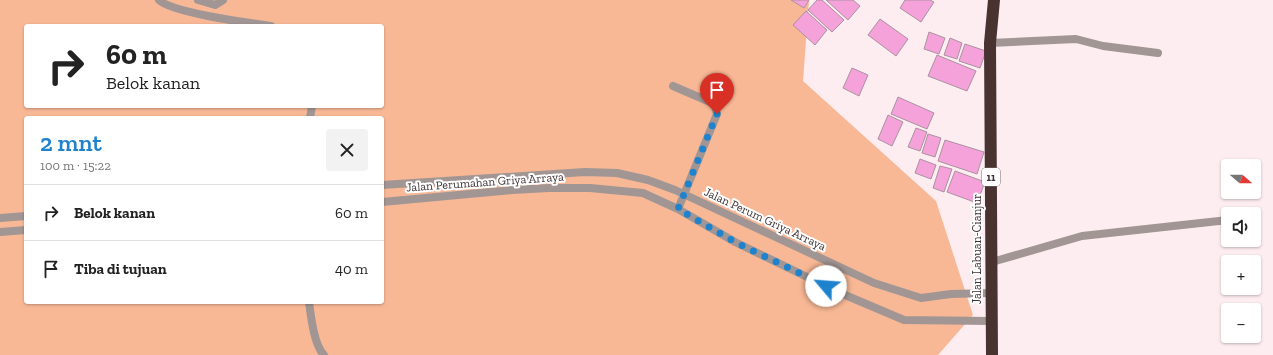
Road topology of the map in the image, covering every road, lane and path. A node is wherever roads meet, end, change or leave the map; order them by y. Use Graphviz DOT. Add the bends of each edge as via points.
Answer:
graph roads {
  1 [pos="159,0"];
  2 [pos="198,0"];
  3 [pos="223,0"];
  4 [pos="994,0"];
  5 [pos="256,24"];
  6 [pos="990,43"];
  7 [pos="1158,53"];
  8 [pos="673,86"];
  9 [pos="384,184"];
  10 [pos="684,195"];
  11 [pos="384,202"];
  12 [pos="678,209"];
  13 [pos="24,216"];
  14 [pos="2,219"];
  15 [pos="1221,221"];
  16 [pos="24,230"];
  17 [pos="0,232"];
  18 [pos="992,262"];
  19 [pos="991,293"];
  20 [pos="309,304"];
  21 [pos="991,321"];
  22 [pos="324,355"];
  23 [pos="992,355"];
  1 -- 5 [label="street" via="178,8"];
  2 -- 3 [label="street" via="216,5"];
  4 -- 6 [label="highway, Jalan Labuan-Cianjur / 11"];
  6 -- 7 [label="street" via="1076,39 1102,46"];
  6 -- 18 [label="highway, Jalan Labuan-Cianjur / 11"];
  8 -- 10 [label="street" via="710,102 715,106 717,114"];
  9 -- 10 [label="street, Jalan Perum Griya Arraya" via="585,172 618,173 648,180"];
  10 -- 12 [label="street"];
  10 -- 19 [label="street, Jalan Perum Griya Arraya" via="874,283 921,298"];
  11 -- 12 [label="street, Jalan Perumahan Griya Arraya" via="512,190 590,188 643,192"];
  12 -- 21 [label="street, Jalan Perumahan Griya Arraya" via="735,242 876,310 904,320"];
  13 -- 14 [label="street"];
  15 -- 18 [label="street" via="1082,236"];
  16 -- 17 [label="street"];
  18 -- 19 [label="highway, Jalan Labuan-Cianjur / 11"];
  19 -- 21 [label="highway, Jalan Labuan-Cianjur / 11"];
  20 -- 22 [label="street" via="313,325"];
  21 -- 23 [label="highway, Jalan Labuan-Cianjur / 11"];
}
